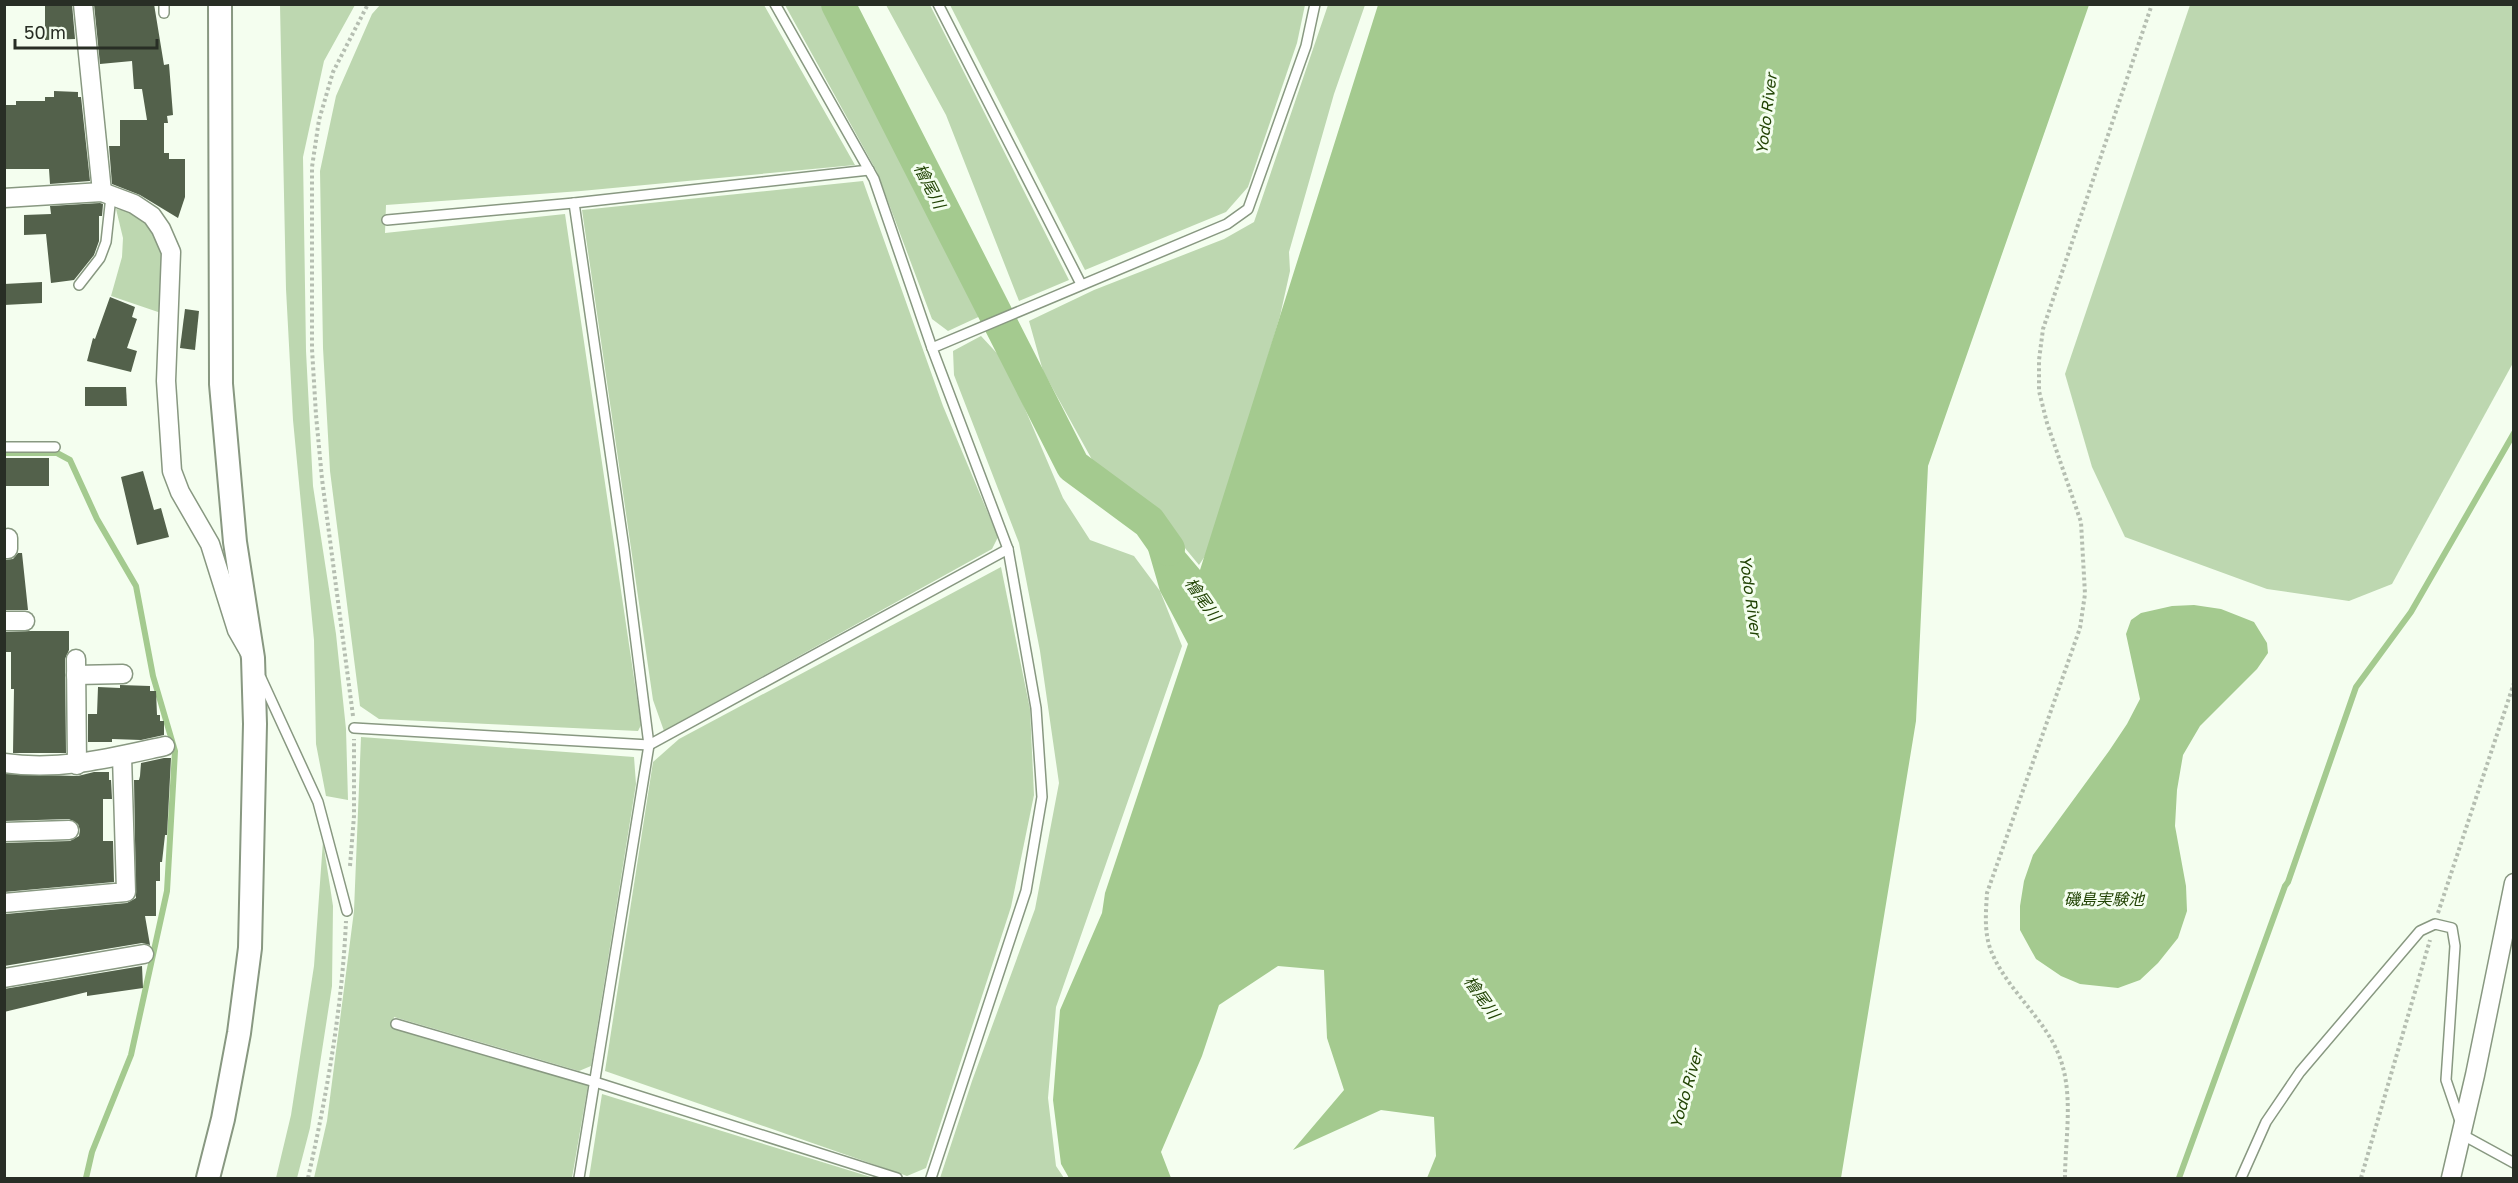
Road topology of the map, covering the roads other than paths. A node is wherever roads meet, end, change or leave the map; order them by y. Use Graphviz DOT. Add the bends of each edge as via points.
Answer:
graph roads {
  1 [pos="83,4"];
  2 [pos="220,4"];
  3 [pos="775,4"];
  4 [pos="938,4"];
  5 [pos="1315,4"];
  6 [pos="869,170"];
  7 [pos="106,194"];
  8 [pos="4,198"];
  9 [pos="574,203"];
  10 [pos="387,219"];
  11 [pos="1081,284"];
  12 [pos="79,285"];
  13 [pos="932,348"];
  14 [pos="4,447"];
  15 [pos="55,447"];
  16 [pos="1008,549"];
  17 [pos="4,621"];
  18 [pos="25,621"];
  19 [pos="253,658"];
  20 [pos="123,674"];
  21 [pos="354,728"];
  22 [pos="165,746"];
  23 [pos="649,746"];
  24 [pos="122,756"];
  25 [pos="4,763"];
  26 [pos="77,765"];
  27 [pos="69,830"];
  28 [pos="4,832"];
  29 [pos="2514,883"];
  30 [pos="4,903"];
  31 [pos="347,911"];
  32 [pos="144,954"];
  33 [pos="4,978"];
  34 [pos="396,1024"];
  35 [pos="595,1082"];
  36 [pos="2461,1131"];
  37 [pos="2514,1163"];
  38 [pos="208,1179"];
  39 [pos="579,1179"];
  40 [pos="897,1179"];
  41 [pos="931,1179"];
  42 [pos="2241,1179"];
  43 [pos="2451,1179"];
  1 -- 7 [label="street"];
  2 -- 19 [label="street" via="221,384 235,542"];
  3 -- 6 [label="lane"];
  4 -- 11 [label="lane"];
  5 -- 11 [label="lane" via="1306,46 1248,209 1227,224"];
  6 -- 9 [label="lane"];
  6 -- 13 [label="lane"];
  7 -- 8 [label="street"];
  7 -- 12 [label="lane" via="106,242 100,258"];
  7 -- 19 [label="street" via="134,204 152,216 171,252 166,381 171,471 210,544 237,630"];
  9 -- 10 [label="lane"];
  9 -- 23 [label="lane"];
  11 -- 13 [label="lane"];
  13 -- 16 [label="lane"];
  14 -- 15 [label="lane"];
  16 -- 23 [label="lane"];
  16 -- 41 [label="lane" via="1036,708 1042,797 1026,891"];
  17 -- 18 [label="street"];
  19 -- 31 [label="lane" via="318,802"];
  19 -- 38 [label="street" via="250,948 239,1033"];
  20 -- 26 [label="street" via="76,667"];
  21 -- 23 [label="lane"];
  22 -- 24 [label="street"];
  23 -- 35 [label="lane"];
  24 -- 26 [label="street"];
  24 -- 30 [label="street" via="126,892"];
  25 -- 26 [label="street"];
  27 -- 28 [label="street"];
  29 -- 36 [label="street"];
  32 -- 33 [label="street"];
  34 -- 35 [label="lane"];
  35 -- 39 [label="lane"];
  35 -- 40 [label="lane"];
  36 -- 37 [label="lane"];
  36 -- 42 [label="lane" via="2445,1080 2455,946 2452,928 2435,924 2420,931 2300,1072 2266,1122"];
  36 -- 43 [label="street"];
}
